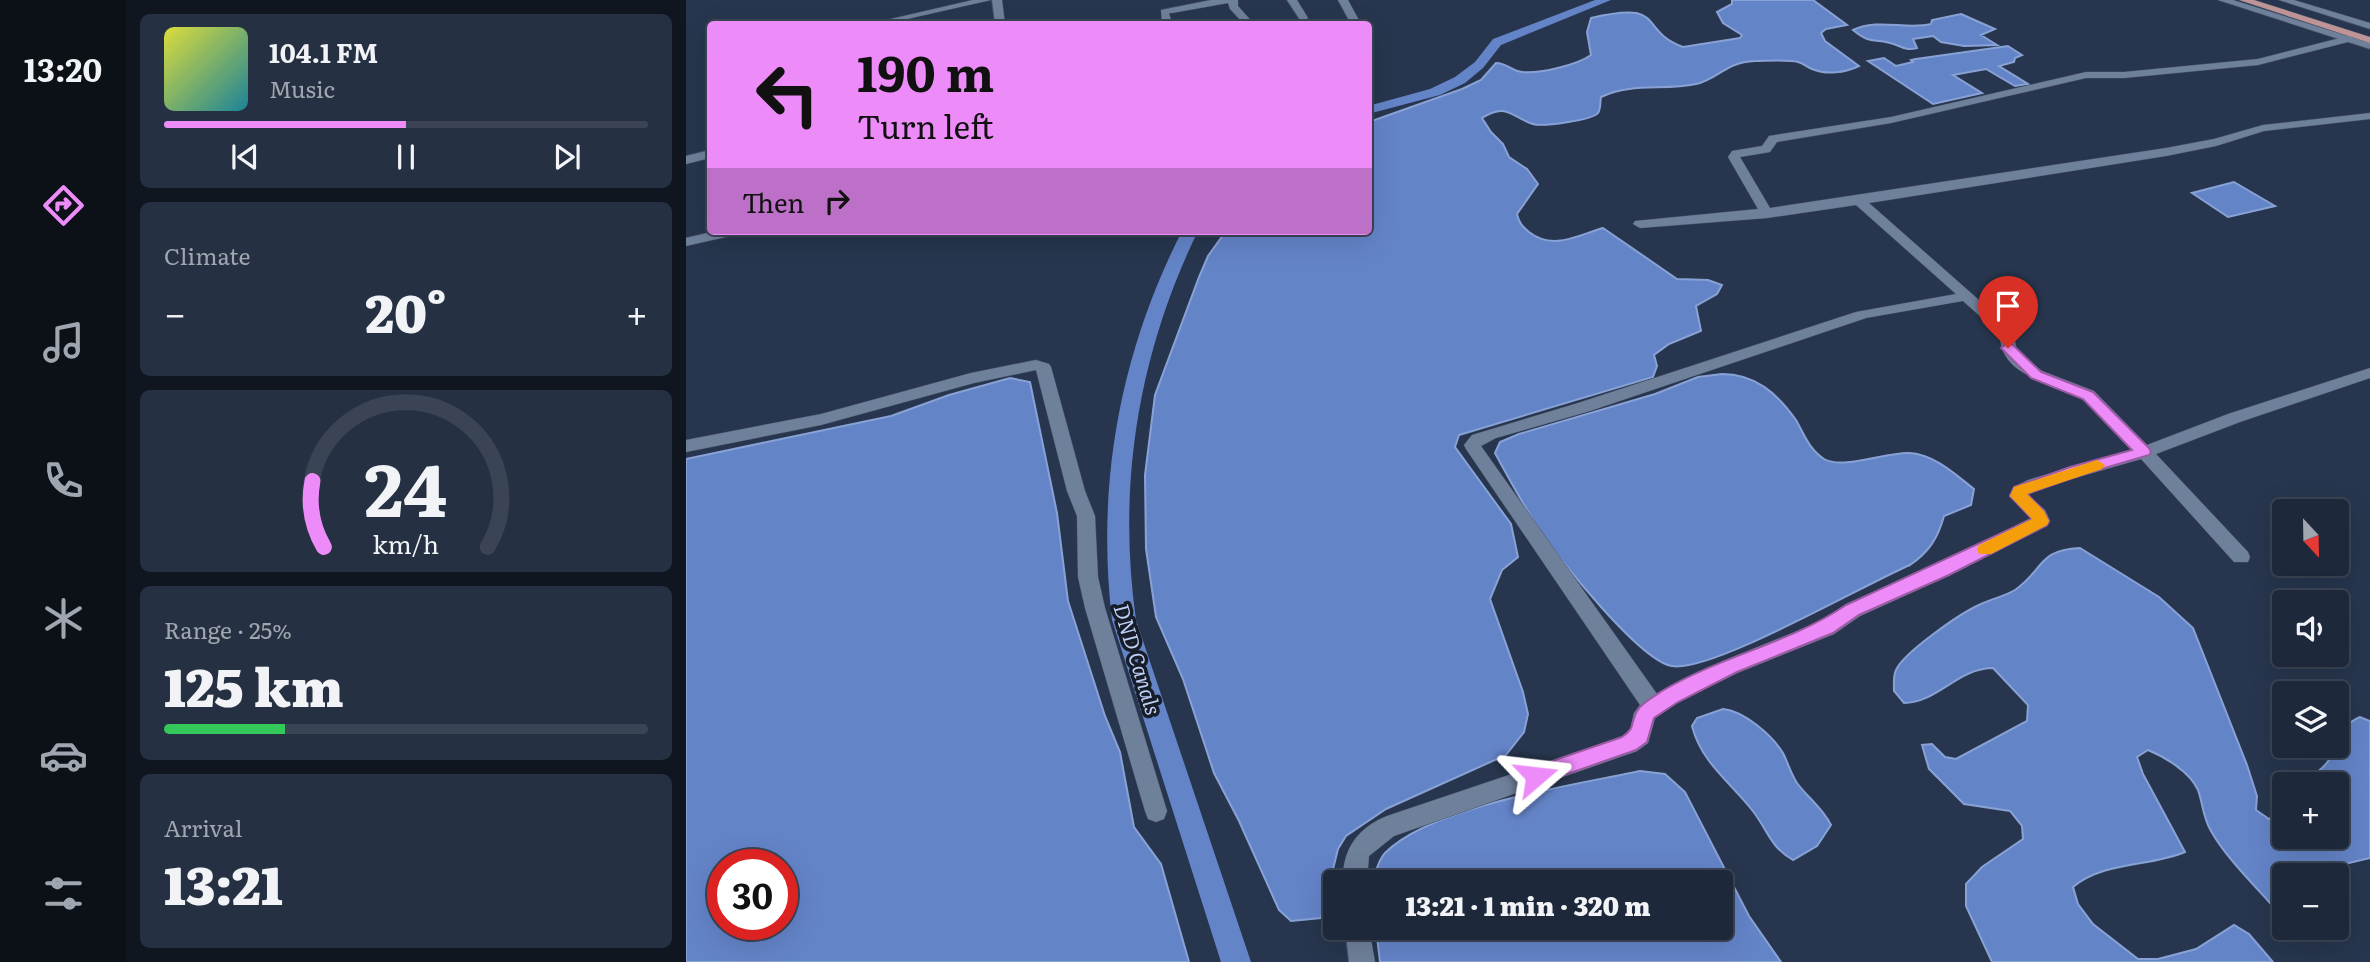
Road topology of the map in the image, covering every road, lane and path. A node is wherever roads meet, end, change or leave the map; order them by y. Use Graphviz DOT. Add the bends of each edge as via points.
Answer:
graph roads {
  1 [pos="986,0"];
  2 [pos="997,0"];
  3 [pos="1292,0"];
  4 [pos="1343,0"];
  5 [pos="2223,0"];
  6 [pos="2244,0"];
  7 [pos="2263,0"];
  8 [pos="2284,0"];
  9 [pos="1234,2"];
  10 [pos="1303,18"];
  11 [pos="888,21"];
  12 [pos="1000,21"];
  13 [pos="1166,21"];
  14 [pos="1246,21"];
  15 [pos="1354,21"];
  16 [pos="2370,26"];
  17 [pos="2370,33"];
  18 [pos="2348,39"];
  19 [pos="2370,40"];
  20 [pos="2370,46"];
  21 [pos="2370,116"];
  22 [pos="707,155"];
  23 [pos="686,160"];
  24 [pos="1860,201"];
  25 [pos="1767,214"];
  26 [pos="1640,224"];
  27 [pos="717,235"];
  28 [pos="686,242"];
  29 [pos="1966,296"];
  30 [pos="2370,373"];
  31 [pos="686,446"];
  32 [pos="2144,452"];
  33 [pos="2241,557"];
  34 [pos="1653,706"];
  35 [pos="1156,811"];
  36 [pos="1355,870"];
  37 [pos="1359,940"];
  38 [pos="1362,962"];
  1 -- 11 [label="street"];
  2 -- 12 [label="street"];
  3 -- 10 [label="street"];
  4 -- 15 [label="street"];
  5 -- 18 [label="street"];
  6 -- 19 [label="main road"];
  7 -- 17 [label="main road"];
  8 -- 16 [label="street"];
  9 -- 13 [label="street" via="1170,10 1164,12"];
  9 -- 14 [label="street" via="1233,8"];
  18 -- 20 [label="street"];
  18 -- 25 [label="street" via="2258,62 2086,75 1891,120 1773,139 1766,149 1734,157"];
  21 -- 24 [label="street" via="2263,128 2195,146"];
  22 -- 23 [label="street"];
  24 -- 25 [label="street"];
  24 -- 29 [label="street"];
  25 -- 26 [label="street"];
  27 -- 28 [label="street"];
  29 -- 32 [label="street" via="2008,333 2008,348 2015,357 2036,375 2088,395"];
  29 -- 34 [label="street" via="1886,308 1766,344 1606,402 1490,434 1472,445"];
  30 -- 32 [label="street"];
  31 -- 35 [label="street" via="831,418 961,379 1043,367 1086,516 1088,577 1095,608"];
  32 -- 33 [label="street"];
  32 -- 34 [label="street" via="2020,491 2018,496 2041,521 1853,610 1827,628 1730,667"];
  34 -- 36 [label="street" via="1645,713 1640,736 1629,744 1372,835 1357,852"];
  37 -- 38 [label="street"];
}
